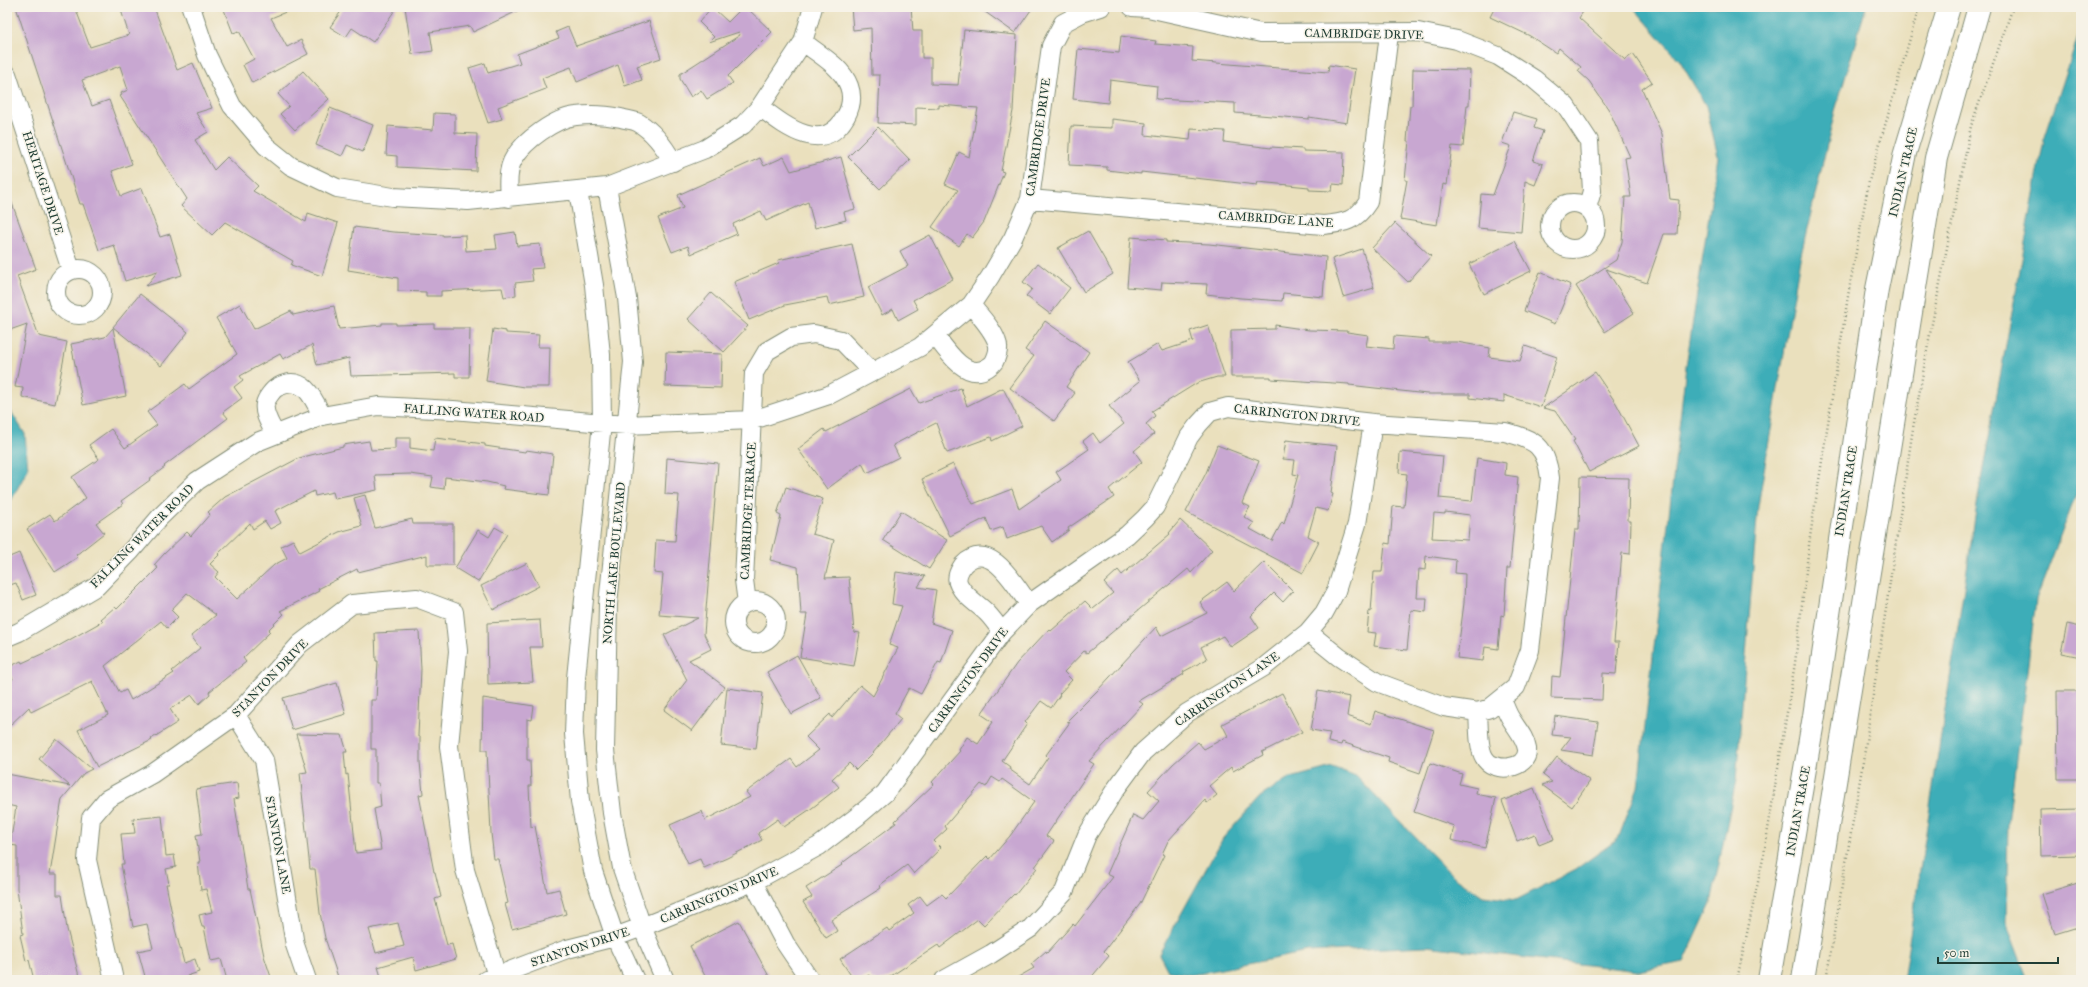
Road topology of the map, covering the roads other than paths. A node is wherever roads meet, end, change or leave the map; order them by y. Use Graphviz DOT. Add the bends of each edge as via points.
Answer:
graph roads {
  1 [pos="191,7"];
  2 [pos="813,7"];
  3 [pos="1101,7"];
  4 [pos="1132,7"];
  5 [pos="1949,7"];
  6 [pos="1979,7"];
  7 [pos="1388,34"];
  8 [pos="803,42"];
  9 [pos="7,74"];
  10 [pos="760,107"];
  11 [pos="673,162"];
  12 [pos="607,187"];
  13 [pos="578,191"];
  14 [pos="509,198"];
  15 [pos="1030,199"];
  16 [pos="1587,208"];
  17 [pos="71,270"];
  18 [pos="971,305"];
  19 [pos="935,335"];
  20 [pos="872,372"];
  21 [pos="322,416"];
  22 [pos="753,420"];
  23 [pos="602,423"];
  24 [pos="1373,423"];
  25 [pos="626,425"];
  26 [pos="275,434"];
  27 [pos="747,603"];
  28 [pos="1029,604"];
  29 [pos="1002,632"];
  30 [pos="1308,632"];
  31 [pos="7,637"];
  32 [pos="1502,700"];
  33 [pos="1478,712"];
  34 [pos="236,715"];
  35 [pos="753,882"];
  36 [pos="642,927"];
  37 [pos="615,937"];
  38 [pos="494,978"];
  39 [pos="114,980"];
  40 [pos="307,980"];
  41 [pos="635,980"];
  42 [pos="665,980"];
  43 [pos="810,980"];
  44 [pos="944,980"];
  45 [pos="1769,980"];
  46 [pos="1803,980"];
  1 -- 14 [label="street" via="206,55 232,106 266,146 291,166 337,188 393,197 468,202"];
  2 -- 8 [label="street"];
  3 -- 15 [label="street, CAMBRIDGE DRIVE" via="1063,23 1051,46"];
  4 -- 7 [label="street, CAMBRIDGE DRIVE" via="1148,8 1261,33"];
  5 -- 45 [label="main road, INDIAN TRACE" via="1905,153 1877,289 1814,716"];
  6 -- 46 [label="main road" via="1936,158"];
  7 -- 15 [label="street, CAMBRIDGE LANE" via="1368,202 1361,213 1342,223 1323,225"];
  7 -- 16 [label="street, CAMBRIDGE DRIVE" via="1418,32 1457,40 1498,56 1534,78 1566,106 1589,141 1592,191"];
  8 -- 10 [label="street"];
  8 -- 10 [label="street" via="842,74 849,86 852,99 843,120 835,129 825,134 801,134"];
  9 -- 17 [label="street, HERITAGE DRIVE"];
  10 -- 11 [label="street" via="743,126 705,149"];
  11 -- 12 [label="street"];
  11 -- 14 [label="street" via="664,146 638,122 606,115 574,116 548,127 526,143 513,160 508,181"];
  12 -- 13 [label="street"];
  12 -- 25 [label="street, NORTH LAKE BOULEVARD" via="627,298 632,362"];
  13 -- 14 [label="street"];
  13 -- 23 [label="street" via="594,285 601,355"];
  15 -- 18 [label="street, CAMBRIDGE DRIVE" via="1014,238"];
  18 -- 19 [label="street, CAMBRIDGE DRIVE"];
  18 -- 19 [label="street" via="993,332 998,344 998,355 992,365 983,370 972,371 959,364"];
  19 -- 20 [label="street, CAMBRIDGE DRIVE"];
  20 -- 22 [label="street, CAMBRIDGE DRIVE" via="829,395"];
  20 -- 22 [label="street" via="841,340 814,334 791,336 767,352 754,373"];
  21 -- 23 [label="street, FALLING WATER ROAD" via="378,406"];
  21 -- 26 [label="street, FALLING WATER ROAD"];
  21 -- 26 [label="street" via="312,396 300,384 285,383 274,389 265,404 266,416"];
  22 -- 25 [label="street, CAMBRIDGE DRIVE"];
  22 -- 27 [label="street, CAMBRIDGE TERRACE" via="744,580"];
  23 -- 25 [label="street, FALLING WATER ROAD"];
  23 -- 37 [label="street" via="576,678 574,734 580,801 593,871"];
  24 -- 28 [label="street, CARRINGTON DRIVE" via="1228,407 1210,412 1189,437 1154,507 1145,518 1127,535"];
  24 -- 30 [label="street, CARRINGTON LANE" via="1357,524 1348,554 1336,592 1324,613"];
  24 -- 32 [label="street, CARRINGTON DRIVE" via="1505,432 1526,437 1542,448 1548,461 1550,478 1530,650 1516,687"];
  25 -- 36 [label="street, NORTH LAKE BOULEVARD" via="608,604 605,750 612,813 622,868"];
  26 -- 31 [label="street, FALLING WATER ROAD" via="257,442 197,481 96,586"];
  28 -- 29 [label="street, CARRINGTON DRIVE"];
  28 -- 29 [label="street" via="993,559 982,555 971,558 963,566 958,573 958,583 965,594 987,613"];
  29 -- 35 [label="street, CARRINGTON DRIVE" via="885,793 819,846"];
  30 -- 33 [label="street" via="1338,657 1377,682 1444,707"];
  30 -- 44 [label="street, CARRINGTON LANE" via="1264,666 1187,714 1143,752 1087,835 1064,892 1031,928"];
  32 -- 33 [label="street, CARRINGTON DRIVE"];
  32 -- 33 [label="street" via="1510,718 1523,736 1527,750 1523,761 1514,766 1490,766 1483,757"];
  34 -- 38 [label="street, STANTON DRIVE" via="300,644 352,604 417,598 454,612 458,651 449,746 465,870"];
  34 -- 39 [label="street, STANTON DRIVE" via="152,774 107,799 91,818 87,860"];
  34 -- 40 [label="street, STANTON LANE" via="264,760 295,944"];
  35 -- 36 [label="street, CARRINGTON DRIVE"];
  35 -- 43 [label="street" via="785,943"];
  36 -- 37 [label="street, STANTON DRIVE"];
  36 -- 42 [label="street, NORTH LAKE BOULEVARD"];
  37 -- 38 [label="street, STANTON DRIVE" via="567,949"];
  37 -- 41 [label="street"];
}
